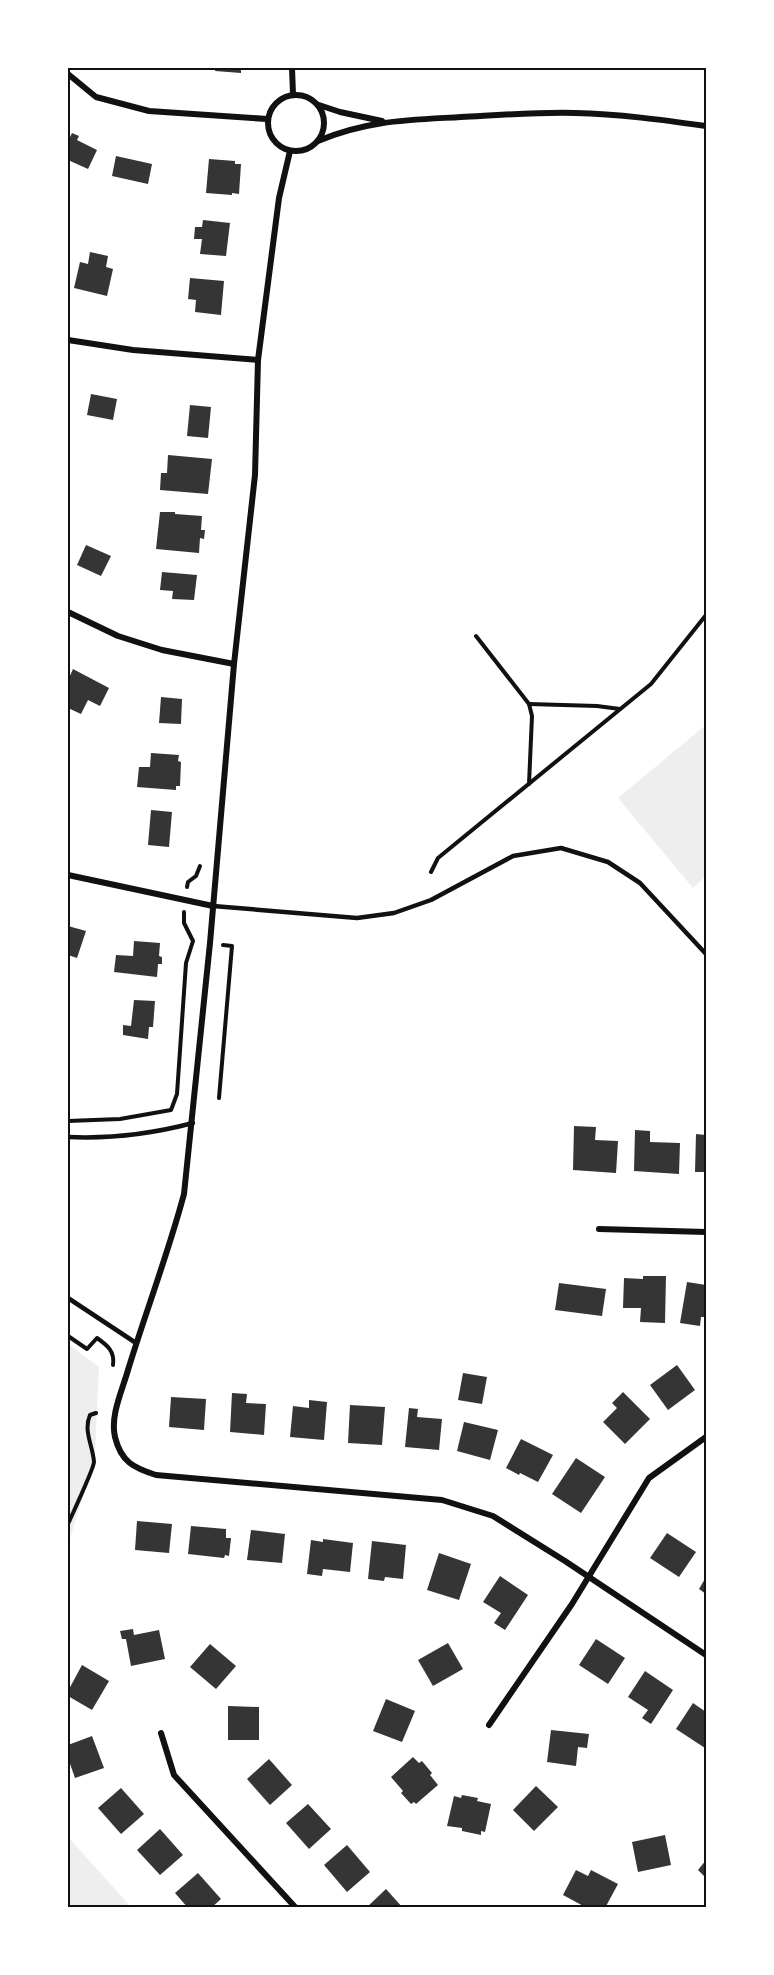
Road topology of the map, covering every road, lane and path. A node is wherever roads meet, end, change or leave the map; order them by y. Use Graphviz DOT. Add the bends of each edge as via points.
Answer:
graph roads {
  1 [pos="292,68"];
  2 [pos="68,74"];
  3 [pos="293,94"];
  4 [pos="318,105"];
  5 [pos="267,119"];
  6 [pos="385,122"];
  7 [pos="706,126"];
  8 [pos="318,141"];
  9 [pos="290,151"];
  10 [pos="68,340"];
  11 [pos="258,360"];
  12 [pos="68,612"];
  13 [pos="706,615"];
  14 [pos="476,636"];
  15 [pos="234,664"];
  16 [pos="529,704"];
  17 [pos="621,709"];
  18 [pos="529,784"];
  19 [pos="201,866"];
  20 [pos="431,872"];
  21 [pos="68,875"];
  22 [pos="185,900"];
  23 [pos="213,906"];
  24 [pos="221,945"];
  25 [pos="706,954"];
  26 [pos="219,1098"];
  27 [pos="68,1121"];
  28 [pos="193,1123"];
  29 [pos="68,1137"];
  30 [pos="599,1229"];
  31 [pos="706,1232"];
  32 [pos="68,1298"];
  33 [pos="68,1336"];
  34 [pos="136,1343"];
  35 [pos="113,1365"];
  36 [pos="96,1413"];
  37 [pos="706,1437"];
  38 [pos="68,1524"];
  39 [pos="588,1576"];
  40 [pos="706,1655"];
  41 [pos="489,1725"];
  42 [pos="161,1733"];
  43 [pos="296,1908"];
  1 -- 3 [label="street"];
  2 -- 5 [label="street" via="96,97 149,111"];
  3 -- 4 [label="street"];
  3 -- 5 [label="street" via="276,102"];
  4 -- 6 [label="street"];
  4 -- 8 [label="street" via="324,123"];
  5 -- 9 [label="street" via="270,137"];
  6 -- 7 [label="street" via="574,113"];
  6 -- 8 [label="street"];
  8 -- 9 [label="street" via="303,151"];
  9 -- 11 [label="street" via="279,198"];
  10 -- 11 [label="street" via="133,350"];
  11 -- 15 [label="street" via="255,475"];
  12 -- 15 [label="street" via="118,636 162,650"];
  13 -- 17 [label="path" via="651,684"];
  14 -- 16 [label="path"];
  15 -- 23 [label="street"];
  16 -- 17 [label="path"];
  16 -- 18 [label="path"];
  17 -- 18 [label="path"];
  18 -- 20 [label="path" via="438,858"];
  19 -- 22 [label="path" via="188,882"];
  21 -- 22 [label="street"];
  22 -- 23 [label="street"];
  22 -- 27 [label="path" via="184,923 192,941 186,963 177,1094 171,1110 120,1119"];
  23 -- 25 [label="lane" via="357,918 394,913 431,900 513,856 561,848 608,862 640,883"];
  23 -- 28 [label="street"];
  24 -- 26 [label="path" via="232,946"];
  28 -- 29 [label="lane" via="98,1139"];
  28 -- 34 [label="street" via="176,1227"];
  30 -- 31 [label="street"];
  32 -- 34 [label="lane"];
  33 -- 35 [label="path" via="87,1349 97,1338 110,1347"];
  34 -- 39 [label="street" via="115,1415 115,1437 124,1460 139,1470 156,1475 442,1500 493,1516"];
  36 -- 38 [label="path" via="88,1418 87,1427 94,1464"];
  37 -- 39 [label="street" via="649,1478"];
  39 -- 40 [label="street"];
  39 -- 41 [label="street"];
  42 -- 43 [label="street" via="174,1775"];
}
